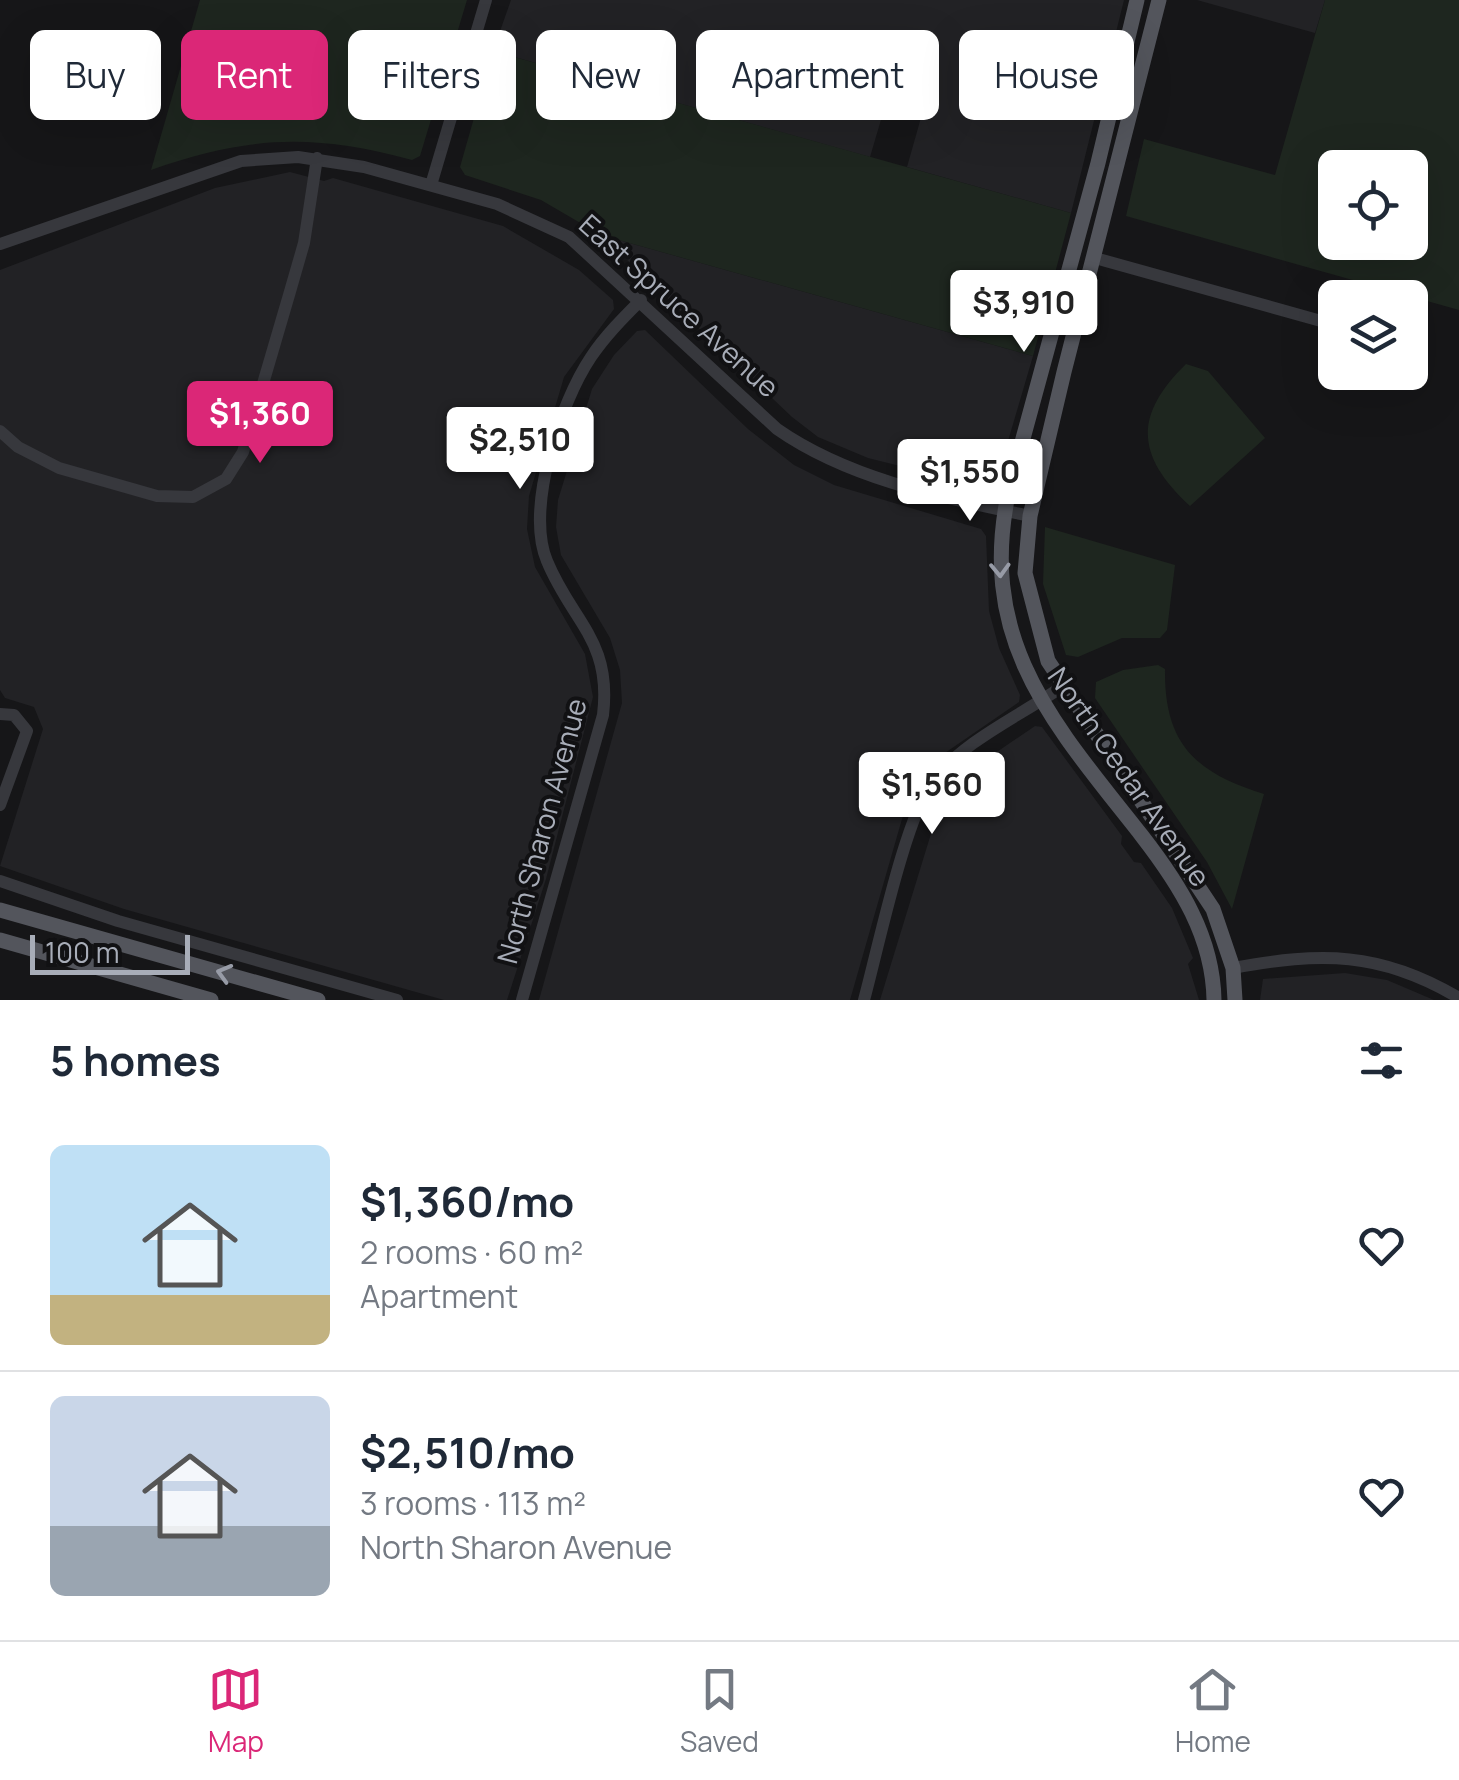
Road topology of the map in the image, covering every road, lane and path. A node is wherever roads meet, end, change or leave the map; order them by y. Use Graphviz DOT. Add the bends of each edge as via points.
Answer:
graph roads {
  1 [pos="486,0"];
  2 [pos="1137,0"];
  3 [pos="1160,0"];
  4 [pos="317,158"];
  5 [pos="1098,163"];
  6 [pos="431,185"];
  7 [pos="0,244"];
  8 [pos="1095,258"];
  9 [pos="641,300"];
  10 [pos="1318,320"];
  11 [pos="0,431"];
  12 [pos="1005,510"];
  13 [pos="1030,516"];
  14 [pos="1063,686"];
  15 [pos="1042,701"];
  16 [pos="0,714"];
  17 [pos="0,805"];
  18 [pos="1152,848"];
  19 [pos="0,881"];
  20 [pos="0,910"];
  21 [pos="0,940"];
  22 [pos="1233,968"];
  23 [pos="1213,973"];
  24 [pos="1459,998"];
  25 [pos="212,1000"];
  26 [pos="318,1000"];
  27 [pos="397,1000"];
  28 [pos="522,1000"];
  29 [pos="864,1000"];
  30 [pos="1214,1000"];
  31 [pos="1225,1000"];
  32 [pos="1235,1000"];
  1 -- 6 [label="street"];
  2 -- 5 [label="main road, North Cedar Avenue"];
  3 -- 8 [label="main road, North Cedar Avenue"];
  4 -- 6 [label="street, East Spruce Avenue"];
  4 -- 7 [label="street, East Spruce Avenue" via="213,167"];
  4 -- 11 [label="street" via="289,295 243,452 226,478 194,497 158,496 59,468"];
  5 -- 8 [label="main road" via="1106,178 1090,242"];
  5 -- 12 [label="main road, North Cedar Avenue"];
  6 -- 9 [label="street, East Spruce Avenue" via="554,228"];
  8 -- 10 [label="street"];
  8 -- 13 [label="main road, North Cedar Avenue"];
  9 -- 12 [label="street, East Spruce Avenue" via="778,429 817,454 866,474"];
  9 -- 28 [label="street, North Sharon Avenue" via="605,338 574,387 539,502 546,560 594,638 606,690"];
  12 -- 13 [label="street, East Spruce Avenue"];
  12 -- 15 [label="main road, North Cedar Avenue, one-way" via="1002,603"];
  13 -- 14 [label="main road, North Cedar Avenue" via="1028,598"];
  14 -- 15 [label="street"];
  14 -- 22 [label="main road, North Cedar Avenue" via="1200,884"];
  15 -- 18 [label="main road, North Cedar Avenue"];
  15 -- 29 [label="street" via="932,783 912,829"];
  16 -- 17 [label="street" via="14,715 27,731"];
  18 -- 22 [label="main road" via="1182,874 1221,958"];
  18 -- 23 [label="main road, North Cedar Avenue" via="1195,918"];
  19 -- 27 [label="street"];
  26 -- 20 [label="main road, one-way"];
  21 -- 25 [label="main road"];
  22 -- 24 [label="street" via="1294,957 1347,957 1403,970"];
  22 -- 32 [label="main road, North Cedar Avenue"];
  23 -- 30 [label="main road, North Cedar Avenue"];
  23 -- 31 [label="main road" via="1223,981"];
}
